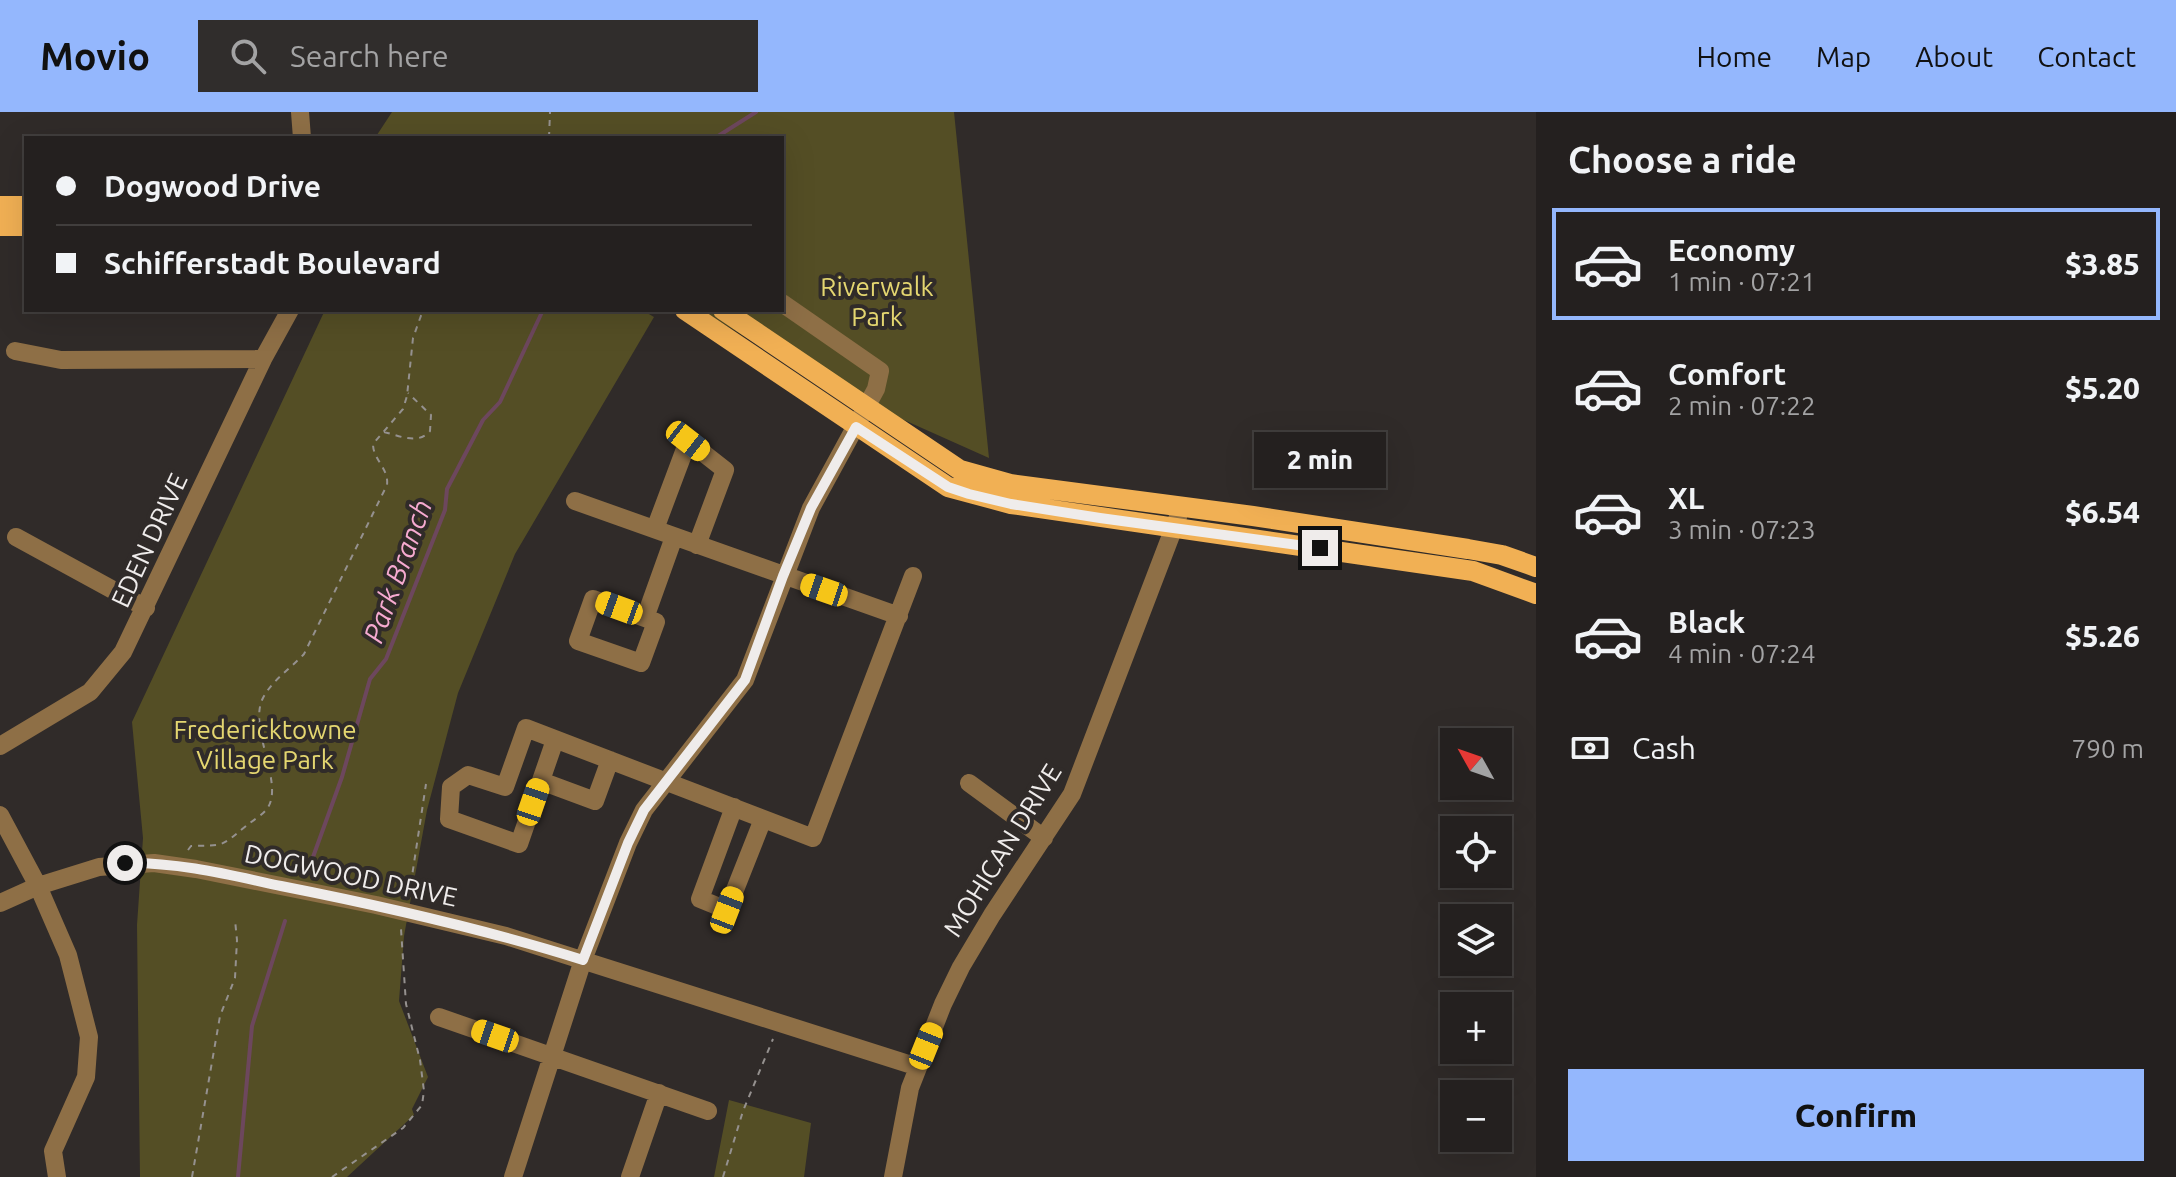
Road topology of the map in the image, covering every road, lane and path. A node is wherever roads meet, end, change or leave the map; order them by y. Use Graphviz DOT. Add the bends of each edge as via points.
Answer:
graph roads {
  1 [pos="300,112"];
  2 [pos="550,112"];
  3 [pos="302,136"];
  4 [pos="549,136"];
  5 [pos="0,206"];
  6 [pos="24,206"];
  7 [pos="0,226"];
  8 [pos="24,226"];
  9 [pos="784,304"];
  10 [pos="289,312"];
  11 [pos="422,312"];
  12 [pos="688,312"];
  13 [pos="726,312"];
  14 [pos="15,351"];
  15 [pos="263,359"];
  16 [pos="408,392"];
  17 [pos="866,406"];
  18 [pos="856,427"];
  19 [pos="383,432"];
  20 [pos="575,501"];
  21 [pos="1181,507"];
  22 [pos="1174,527"];
  23 [pos="655,529"];
  24 [pos="16,537"];
  25 [pos="674,537"];
  26 [pos="697,545"];
  27 [pos="1536,567"];
  28 [pos="783,576"];
  29 [pos="913,576"];
  30 [pos="1536,594"];
  31 [pos="146,608"];
  32 [pos="899,616"];
  33 [pos="645,618"];
  34 [pos="555,740"];
  35 [pos="0,746"];
  36 [pos="610,760"];
  37 [pos="541,781"];
  38 [pos="666,781"];
  39 [pos="969,783"];
  40 [pos="426,784"];
  41 [pos="734,807"];
  42 [pos="0,815"];
  43 [pos="763,819"];
  44 [pos="1044,838"];
  45 [pos="188,850"];
  46 [pos="38,886"];
  47 [pos="0,903"];
  48 [pos="404,912"];
  49 [pos="235,920"];
  50 [pos="583,960"];
  51 [pos="439,1017"];
  52 [pos="774,1038"];
  53 [pos="552,1055"];
  54 [pos="918,1067"];
  55 [pos="659,1093"];
  56 [pos="708,1111"];
  57 [pos="57,1177"];
  58 [pos="192,1177"];
  59 [pos="332,1177"];
  60 [pos="513,1177"];
  61 [pos="630,1177"];
  62 [pos="723,1177"];
  63 [pos="893,1177"];
  1 -- 3 [label="street"];
  2 -- 4 [label="path"];
  5 -- 6 [label="main road"];
  7 -- 8 [label="main road"];
  9 -- 17 [label="street" via="880,371"];
  10 -- 15 [label="street, EDEN DRIVE"];
  11 -- 16 [label="path" via="413,338"];
  12 -- 18 [label="main road"];
  13 -- 17 [label="main road"];
  14 -- 15 [label="street" via="61,360"];
  15 -- 31 [label="street, EDEN DRIVE"];
  16 -- 19 [label="path" via="403,409"];
  16 -- 19 [label="path" via="431,415 430,431 414,440"];
  17 -- 18 [label="street"];
  17 -- 21 [label="main road" via="960,470 1010,484"];
  18 -- 22 [label="main road" via="948,487 969,494"];
  18 -- 28 [label="street" via="811,508"];
  19 -- 45 [label="path" via="373,452 387,485 304,654 263,699 259,725 271,801 222,846"];
  20 -- 23 [label="street"];
  21 -- 22 [label="street, MOHICAN DRIVE"];
  21 -- 27 [label="main road" via="1468,549"];
  22 -- 30 [label="main road" via="1473,571"];
  22 -- 44 [label="street, MOHICAN DRIVE" via="1086,763"];
  23 -- 25 [label="street"];
  23 -- 26 [label="street" via="688,441 725,470"];
  24 -- 31 [label="street"];
  25 -- 26 [label="street"];
  25 -- 33 [label="street"];
  26 -- 28 [label="street"];
  28 -- 32 [label="street"];
  28 -- 38 [label="street" via="745,680"];
  29 -- 32 [label="street"];
  31 -- 35 [label="street, EDEN DRIVE" via="123,652 90,692"];
  32 -- 43 [label="street" via="813,838"];
  34 -- 36 [label="street"];
  34 -- 37 [label="street"];
  34 -- 37 [label="street" via="526,728 505,787 468,775 451,787 449,819 519,844"];
  36 -- 37 [label="street" via="595,801"];
  36 -- 38 [label="street"];
  38 -- 41 [label="street"];
  38 -- 50 [label="street" via="628,843"];
  39 -- 44 [label="street"];
  40 -- 48 [label="path"];
  41 -- 43 [label="street"];
  41 -- 43 [label="street" via="700,899 727,910"];
  42 -- 46 [label="street"];
  44 -- 54 [label="street, MOHICAN DRIVE" via="961,967"];
  46 -- 47 [label="street, DOGWOOD DRIVE"];
  46 -- 48 [label="street, DOGWOOD DRIVE" via="99,867 154,863"];
  46 -- 57 [label="street" via="68,955 89,1037 86,1077 53,1151"];
  48 -- 50 [label="street, DOGWOOD DRIVE"];
  48 -- 59 [label="path" via="406,1004 420,1060 422,1105 403,1128"];
  49 -- 58 [label="path" via="235,978 220,1016"];
  50 -- 53 [label="street"];
  50 -- 54 [label="street, DOGWOOD DRIVE"];
  51 -- 53 [label="street"];
  52 -- 62 [label="path"];
  53 -- 55 [label="street"];
  53 -- 60 [label="street"];
  54 -- 63 [label="street, MOHICAN DRIVE"];
  55 -- 56 [label="street"];
  55 -- 61 [label="street"];
}
